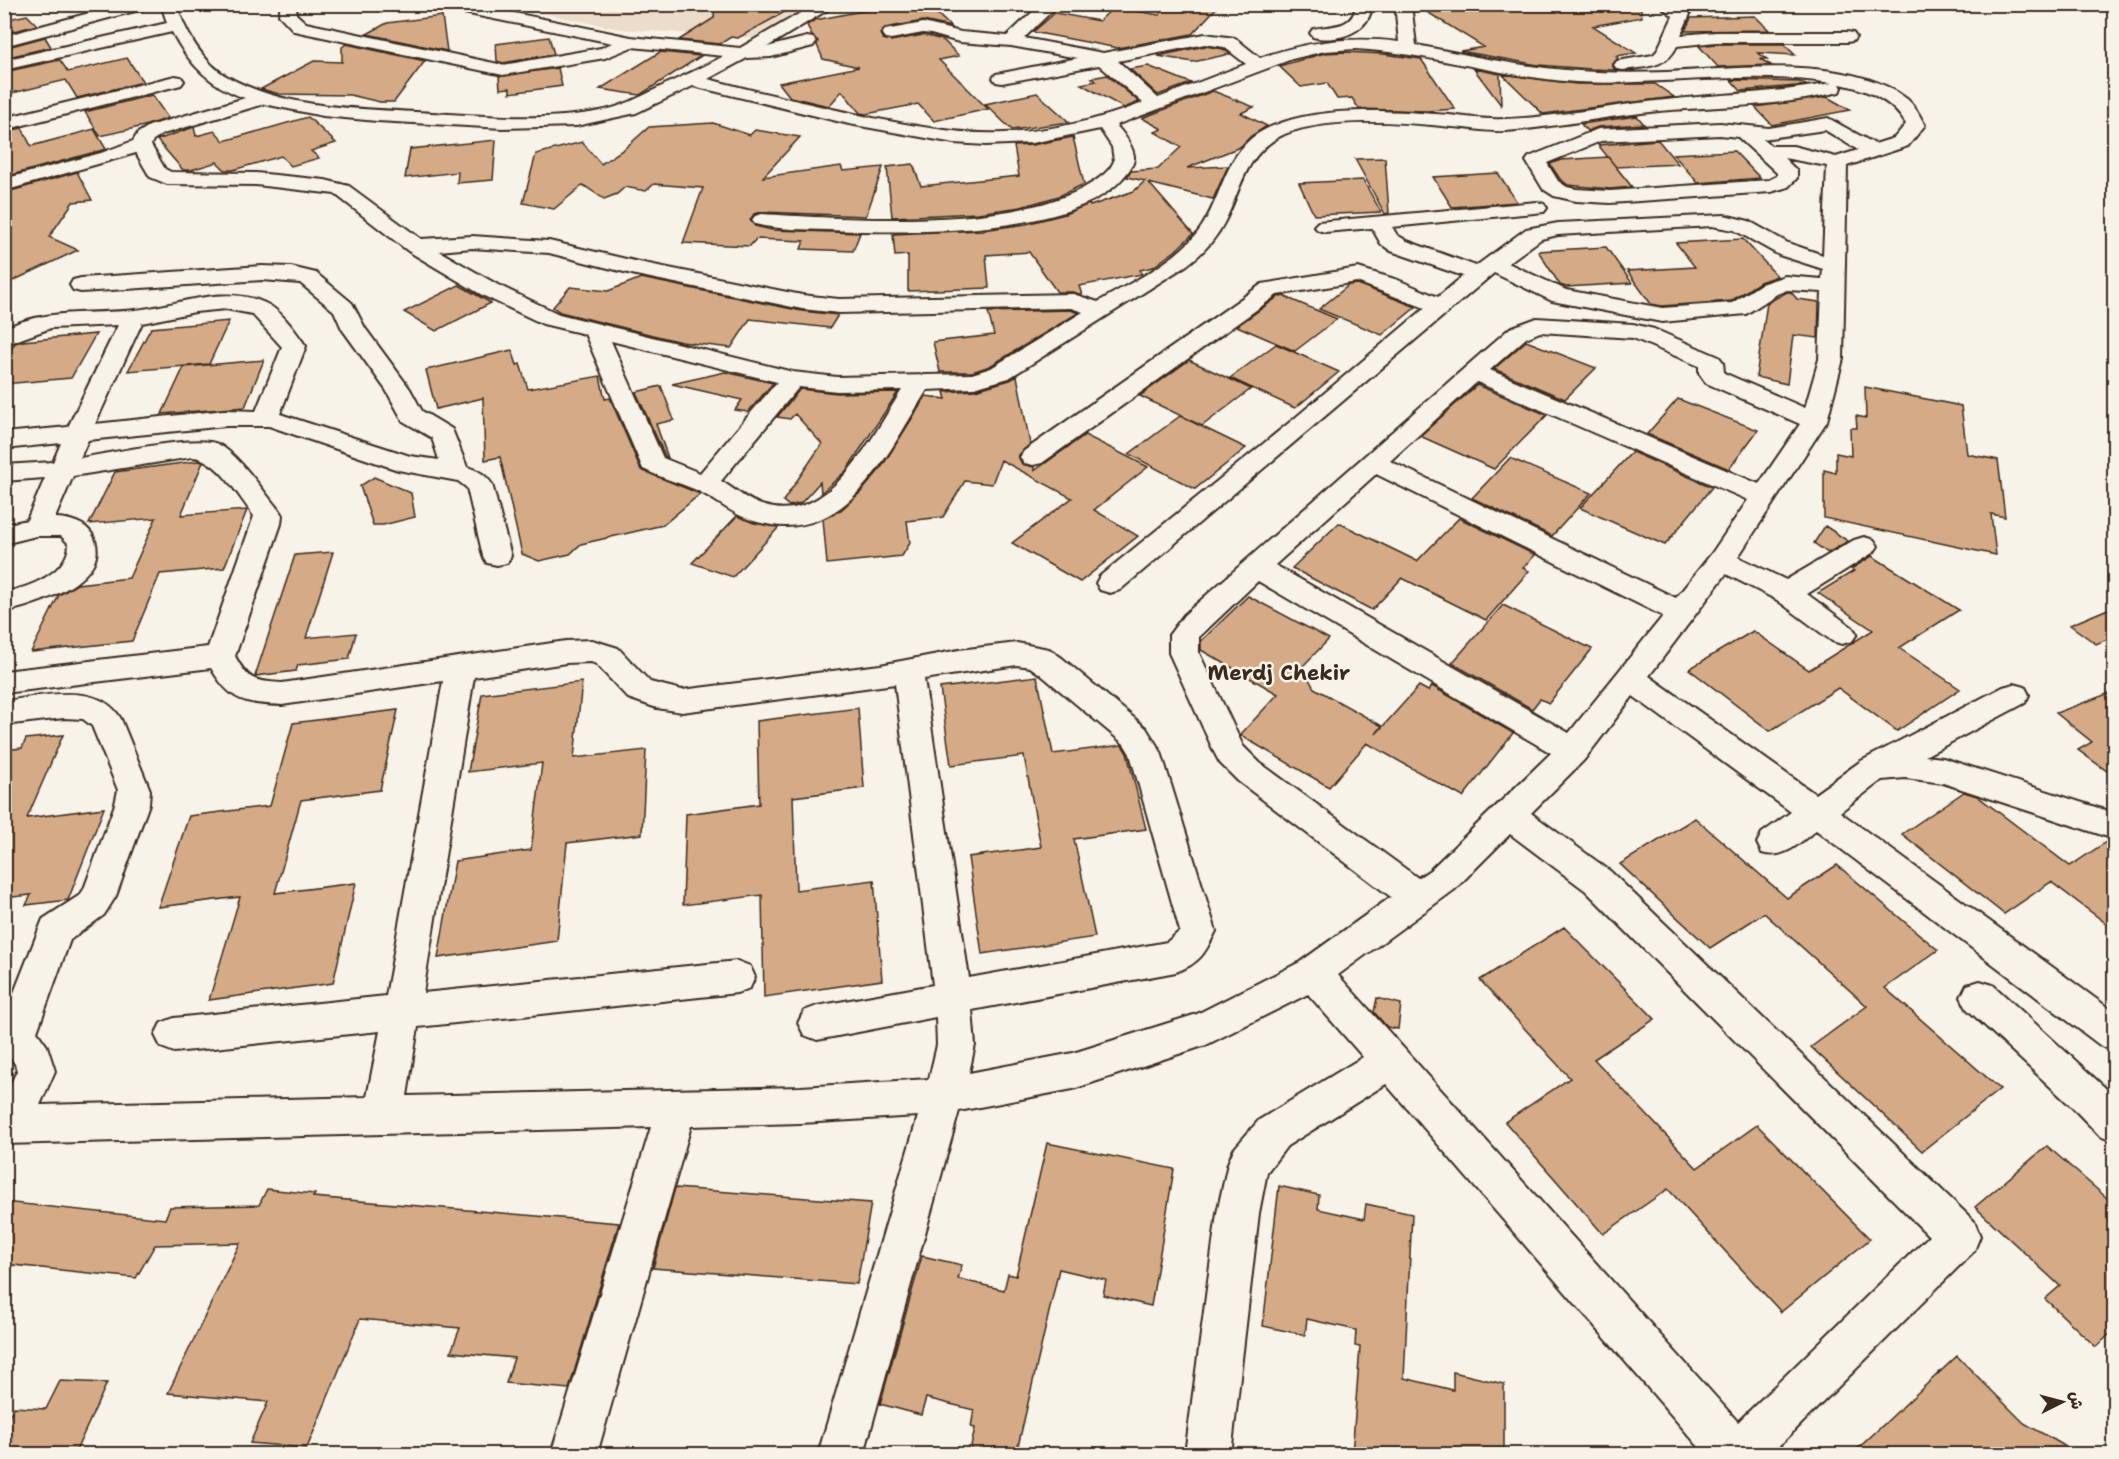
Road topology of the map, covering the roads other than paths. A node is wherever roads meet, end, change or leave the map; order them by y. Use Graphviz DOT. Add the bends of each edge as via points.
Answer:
graph roads {
  1 [pos="112,4"];
  2 [pos="144,4"];
  3 [pos="169,4"];
  4 [pos="289,4"];
  5 [pos="444,4"];
  6 [pos="829,4"];
  7 [pos="1051,4"];
  8 [pos="1364,4"];
  9 [pos="1403,4"];
  10 [pos="1666,4"];
  11 [pos="176,26"];
  12 [pos="4,32"];
  13 [pos="891,34"];
  14 [pos="1847,37"];
  15 [pos="1670,40"];
  16 [pos="4,41"];
  17 [pos="1011,41"];
  18 [pos="631,42"];
  19 [pos="807,42"];
  20 [pos="1408,44"];
  21 [pos="1258,50"];
  22 [pos="742,53"];
  23 [pos="1101,58"];
  24 [pos="4,65"];
  25 [pos="1002,78"];
  26 [pos="692,80"];
  27 [pos="175,81"];
  28 [pos="1850,81"];
  29 [pos="263,98"];
  30 [pos="1155,105"];
  31 [pos="1104,122"];
  32 [pos="4,124"];
  33 [pos="1743,131"];
  34 [pos="141,145"];
  35 [pos="1767,152"];
  36 [pos="1875,152"];
  37 [pos="1837,163"];
  38 [pos="4,185"];
  39 [pos="1537,208"];
  40 [pos="762,220"];
  41 [pos="1379,223"];
  42 [pos="1325,226"];
  43 [pos="416,246"];
  44 [pos="1485,268"];
  45 [pos="1834,275"];
  46 [pos="81,285"];
  47 [pos="1440,306"];
  48 [pos="1101,311"];
  49 [pos="134,317"];
  50 [pos="595,331"];
  51 [pos="4,338"];
  52 [pos="1476,373"];
  53 [pos="793,379"];
  54 [pos="919,383"];
  55 [pos="265,418"];
  56 [pos="1814,422"];
  57 [pos="77,435"];
  58 [pos="4,441"];
  59 [pos="1033,457"];
  60 [pos="1374,463"];
  61 [pos="63,469"];
  62 [pos="456,472"];
  63 [pos="4,473"];
  64 [pos="705,484"];
  65 [pos="1763,496"];
  66 [pos="38,527"];
  67 [pos="4,535"];
  68 [pos="1863,546"];
  69 [pos="497,556"];
  70 [pos="1722,560"];
  71 [pos="1256,567"];
  72 [pos="1110,583"];
  73 [pos="1787,593"];
  74 [pos="4,602"];
  75 [pos="1680,612"];
  76 [pos="1842,634"];
  77 [pos="220,656"];
  78 [pos="460,669"];
  79 [pos="908,671"];
  80 [pos="1630,678"];
  81 [pos="4,682"];
  82 [pos="2014,695"];
  83 [pos="4,713"];
  84 [pos="1573,751"];
  85 [pos="1872,770"];
  86 [pos="1817,813"];
  87 [pos="1509,815"];
  88 [pos="2113,826"];
  89 [pos="1774,843"];
  90 [pos="1418,898"];
  91 [pos="2019,963"];
  92 [pos="1313,973"];
  93 [pos="737,977"];
  94 [pos="953,998"];
  95 [pos="402,1012"];
  96 [pos="817,1023"];
  97 [pos="2115,1034"];
  98 [pos="174,1035"];
  99 [pos="1390,1061"];
  100 [pos="944,1096"];
  101 [pos="677,1108"];
  102 [pos="384,1116"];
  103 [pos="2115,1123"];
  104 [pos="8,1125"];
  105 [pos="574,1455"];
  106 [pos="841,1455"];
  107 [pos="1208,1455"];
  108 [pos="1737,1455"];
  1 -- 12 [label="street"];
  2 -- 16 [label="street"];
  3 -- 11 [label="street"];
  4 -- 18 [label="street" via="287,15 300,27 503,70 605,53"];
  5 -- 18 [label="street"];
  6 -- 22 [label="street"];
  7 -- 17 [label="street"];
  8 -- 21 [label="street" via="1362,20 1357,25"];
  9 -- 20 [label="street"];
  10 -- 15 [label="street" via="1682,14"];
  11 -- 24 [label="street"];
  11 -- 29 [label="street" via="190,50 219,80"];
  13 -- 17 [label="street" via="923,28 959,38"];
  14 -- 15 [label="street"];
  15 -- 20 [label="street" via="1658,59 1611,66 1534,61"];
  17 -- 23 [label="street"];
  18 -- 22 [label="street"];
  19 -- 22 [label="street" via="771,52"];
  20 -- 21 [label="street"];
  20 -- 28 [label="street" via="1552,75 1643,78 1785,74"];
  21 -- 23 [label="street" via="1205,39"];
  21 -- 30 [label="street"];
  22 -- 26 [label="street"];
  23 -- 25 [label="street"];
  23 -- 30 [label="street"];
  26 -- 29 [label="street" via="625,111 541,123 381,115 305,108"];
  26 -- 31 [label="street" via="788,106 963,139 1004,140 1068,133"];
  27 -- 32 [label="street"];
  28 -- 36 [label="street" via="1903,105 1916,124 1901,142"];
  28 -- 48 [label="street" via="1840,87 1787,97 1657,106 1507,125 1343,118 1273,132 1251,146 1239,163 1215,221 1195,248"];
  29 -- 34 [label="street" via="156,130"];
  30 -- 31 [label="street"];
  31 -- 40 [label="street" via="1122,147 1122,168 1104,185 1063,204 947,223 853,226"];
  33 -- 35 [label="street"];
  33 -- 35 [label="street" via="1598,135 1536,161 1550,184 1561,192 1610,197 1772,186 1781,183 1788,171"];
  33 -- 36 [label="street" via="1769,134 1828,124"];
  34 -- 38 [label="street"];
  34 -- 43 [label="street" via="157,173 167,178 255,179 342,190"];
  35 -- 37 [label="street" via="1793,152"];
  36 -- 37 [label="street"];
  37 -- 45 [label="street"];
  39 -- 41 [label="street"];
  41 -- 42 [label="street"];
  41 -- 44 [label="street" via="1399,246"];
  43 -- 48 [label="street" via="472,242 549,247 802,302 839,306 1073,301"];
  43 -- 50 [label="street" via="510,300 551,319"];
  44 -- 45 [label="street" via="1560,296 1662,315 1738,309 1785,283"];
  44 -- 45 [label="street" via="1534,234 1558,229 1712,220 1748,227"];
  44 -- 47 [label="street"];
  45 -- 56 [label="street" via="1831,360"];
  46 -- 62 [label="street" via="262,273 308,278 344,308 412,416 443,434"];
  47 -- 59 [label="street" via="1358,275 1270,289"];
  47 -- 72 [label="street"];
  48 -- 54 [label="street" via="1000,373 974,381"];
  49 -- 51 [label="street" via="45,322"];
  49 -- 55 [label="street" via="212,304 238,303 259,308 294,346"];
  49 -- 57 [label="street"];
  50 -- 53 [label="street"];
  50 -- 64 [label="street" via="652,463"];
  52 -- 56 [label="street" via="1518,333 1537,326 1633,331 1711,362 1715,378"];
  52 -- 60 [label="street"];
  52 -- 65 [label="street"];
  53 -- 54 [label="street" via="837,384"];
  53 -- 64 [label="street"];
  54 -- 64 [label="street" via="856,479 826,507 798,516 764,515 735,504"];
  55 -- 57 [label="street" via="226,418"];
  55 -- 62 [label="street" via="407,464"];
  56 -- 65 [label="street"];
  57 -- 58 [label="street"];
  57 -- 61 [label="street"];
  60 -- 71 [label="street"];
  60 -- 75 [label="street"];
  61 -- 63 [label="street"];
  61 -- 66 [label="street"];
  61 -- 77 [label="street" via="192,449 209,450 263,507 268,514 267,524"];
  62 -- 69 [label="street" via="479,484"];
  65 -- 70 [label="street"];
  66 -- 67 [label="street"];
  66 -- 74 [label="street" via="68,528 79,535 84,545 82,558 56,584"];
  68 -- 73 [label="street"];
  70 -- 73 [label="street"];
  70 -- 75 [label="street"];
  71 -- 84 [label="street"];
  71 -- 90 [label="street" via="1194,621 1184,635 1184,653 1231,754 1249,772"];
  73 -- 76 [label="street"];
  75 -- 80 [label="street"];
  77 -- 78 [label="street" via="232,680 246,691 282,694"];
  77 -- 81 [label="street"];
  78 -- 79 [label="street" via="592,651 607,656 639,690 682,700"];
  78 -- 95 [label="street"];
  79 -- 94 [label="street"];
  79 -- 94 [label="street" via="1017,654 1038,657 1135,736 1145,752 1198,931 1192,943 1176,956"];
  80 -- 84 [label="street"];
  80 -- 86 [label="street"];
  82 -- 85 [label="street"];
  83 -- 104 [label="street" via="64,706 90,708 105,719 134,790 99,896 56,930 17,1035 33,1058 36,1071"];
  84 -- 87 [label="street"];
  85 -- 86 [label="street"];
  85 -- 88 [label="street" via="1897,766 1943,771"];
  86 -- 89 [label="street"];
  86 -- 91 [label="street"];
  87 -- 90 [label="street"];
  87 -- 108 [label="street" via="1598,881 1959,1236"];
  90 -- 92 [label="street"];
  91 -- 97 [label="street"];
  91 -- 103 [label="street" via="1976,1001"];
  92 -- 99 [label="street"];
  92 -- 100 [label="street" via="1206,1028 1074,1071"];
  93 -- 95 [label="street"];
  94 -- 96 [label="street"];
  94 -- 100 [label="street" via="956,1045"];
  95 -- 98 [label="street"];
  95 -- 102 [label="street"];
  99 -- 107 [label="street" via="1273,1132 1248,1163 1238,1213"];
  99 -- 108 [label="street"];
  100 -- 101 [label="street"];
  100 -- 106 [label="street"];
  101 -- 102 [label="street"];
  101 -- 105 [label="street"];
  102 -- 104 [label="street"];
}
